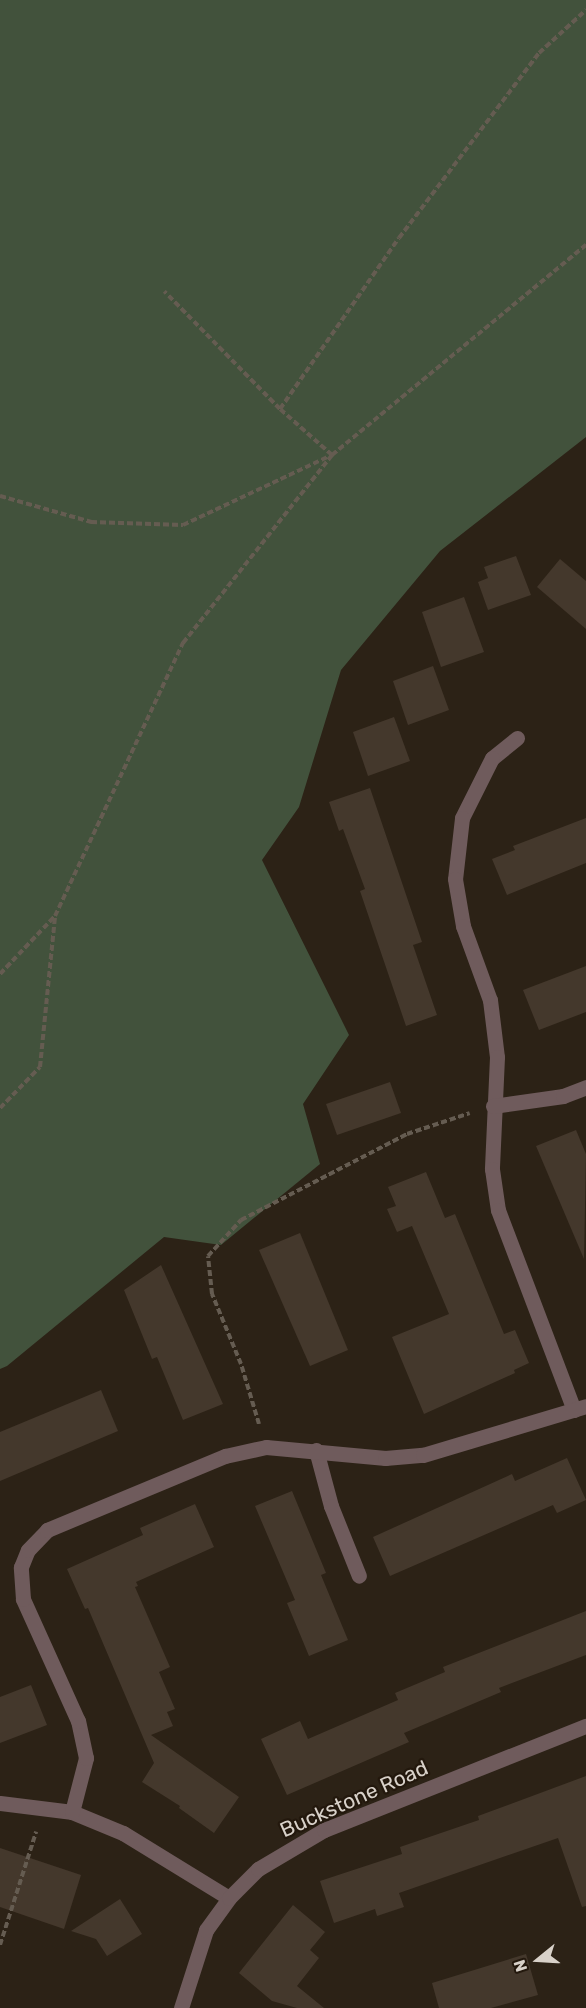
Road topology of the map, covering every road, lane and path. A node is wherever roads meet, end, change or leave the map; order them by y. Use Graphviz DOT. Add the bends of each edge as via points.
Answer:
graph roads {
  1 [pos="586,10"];
  2 [pos="586,245"];
  3 [pos="164,291"];
  4 [pos="280,408"];
  5 [pos="332,455"];
  6 [pos="0,496"];
  7 [pos="517,738"];
  8 [pos="55,916"];
  9 [pos="0,974"];
  10 [pos="586,1087"];
  11 [pos="493,1106"];
  12 [pos="0,1108"];
  13 [pos="580,1408"];
  14 [pos="266,1447"];
  15 [pos="316,1450"];
  16 [pos="359,1576"];
  17 [pos="586,1726"];
  18 [pos="0,1803"];
  19 [pos="44,1808"];
  20 [pos="72,1812"];
  21 [pos="229,1898"];
  22 [pos="0,1945"];
  23 [pos="181,2008"];
  1 -- 4 [label="path" via="539,53 399,238"];
  2 -- 5 [label="path"];
  3 -- 4 [label="path"];
  4 -- 5 [label="path"];
  5 -- 6 [label="path" via="183,525 91,522"];
  5 -- 8 [label="path" via="183,643"];
  7 -- 11 [label="street" via="492,758 462,818 455,879 463,926 490,1000 497,1056"];
  8 -- 9 [label="path"];
  8 -- 12 [label="path" via="40,1067"];
  10 -- 11 [label="street" via="563,1096"];
  11 -- 13 [label="street" via="492,1169 498,1210"];
  11 -- 14 [label="path" via="407,1134 241,1220 208,1256 212,1294 241,1364"];
  13 -- 15 [label="street" via="423,1455 386,1458"];
  14 -- 15 [label="street"];
  14 -- 20 [label="street" via="225,1456 47,1530 28,1550 21,1567 23,1599 78,1721 86,1758"];
  15 -- 16 [label="street" via="331,1506"];
  17 -- 21 [label="street, Buckstone Road" via="324,1830 258,1869"];
  18 -- 19 [label="street"];
  19 -- 20 [label="street"];
  19 -- 22 [label="path"];
  20 -- 21 [label="street" via="123,1833"];
  21 -- 23 [label="street, Buckstone Road" via="206,1930"];
}
